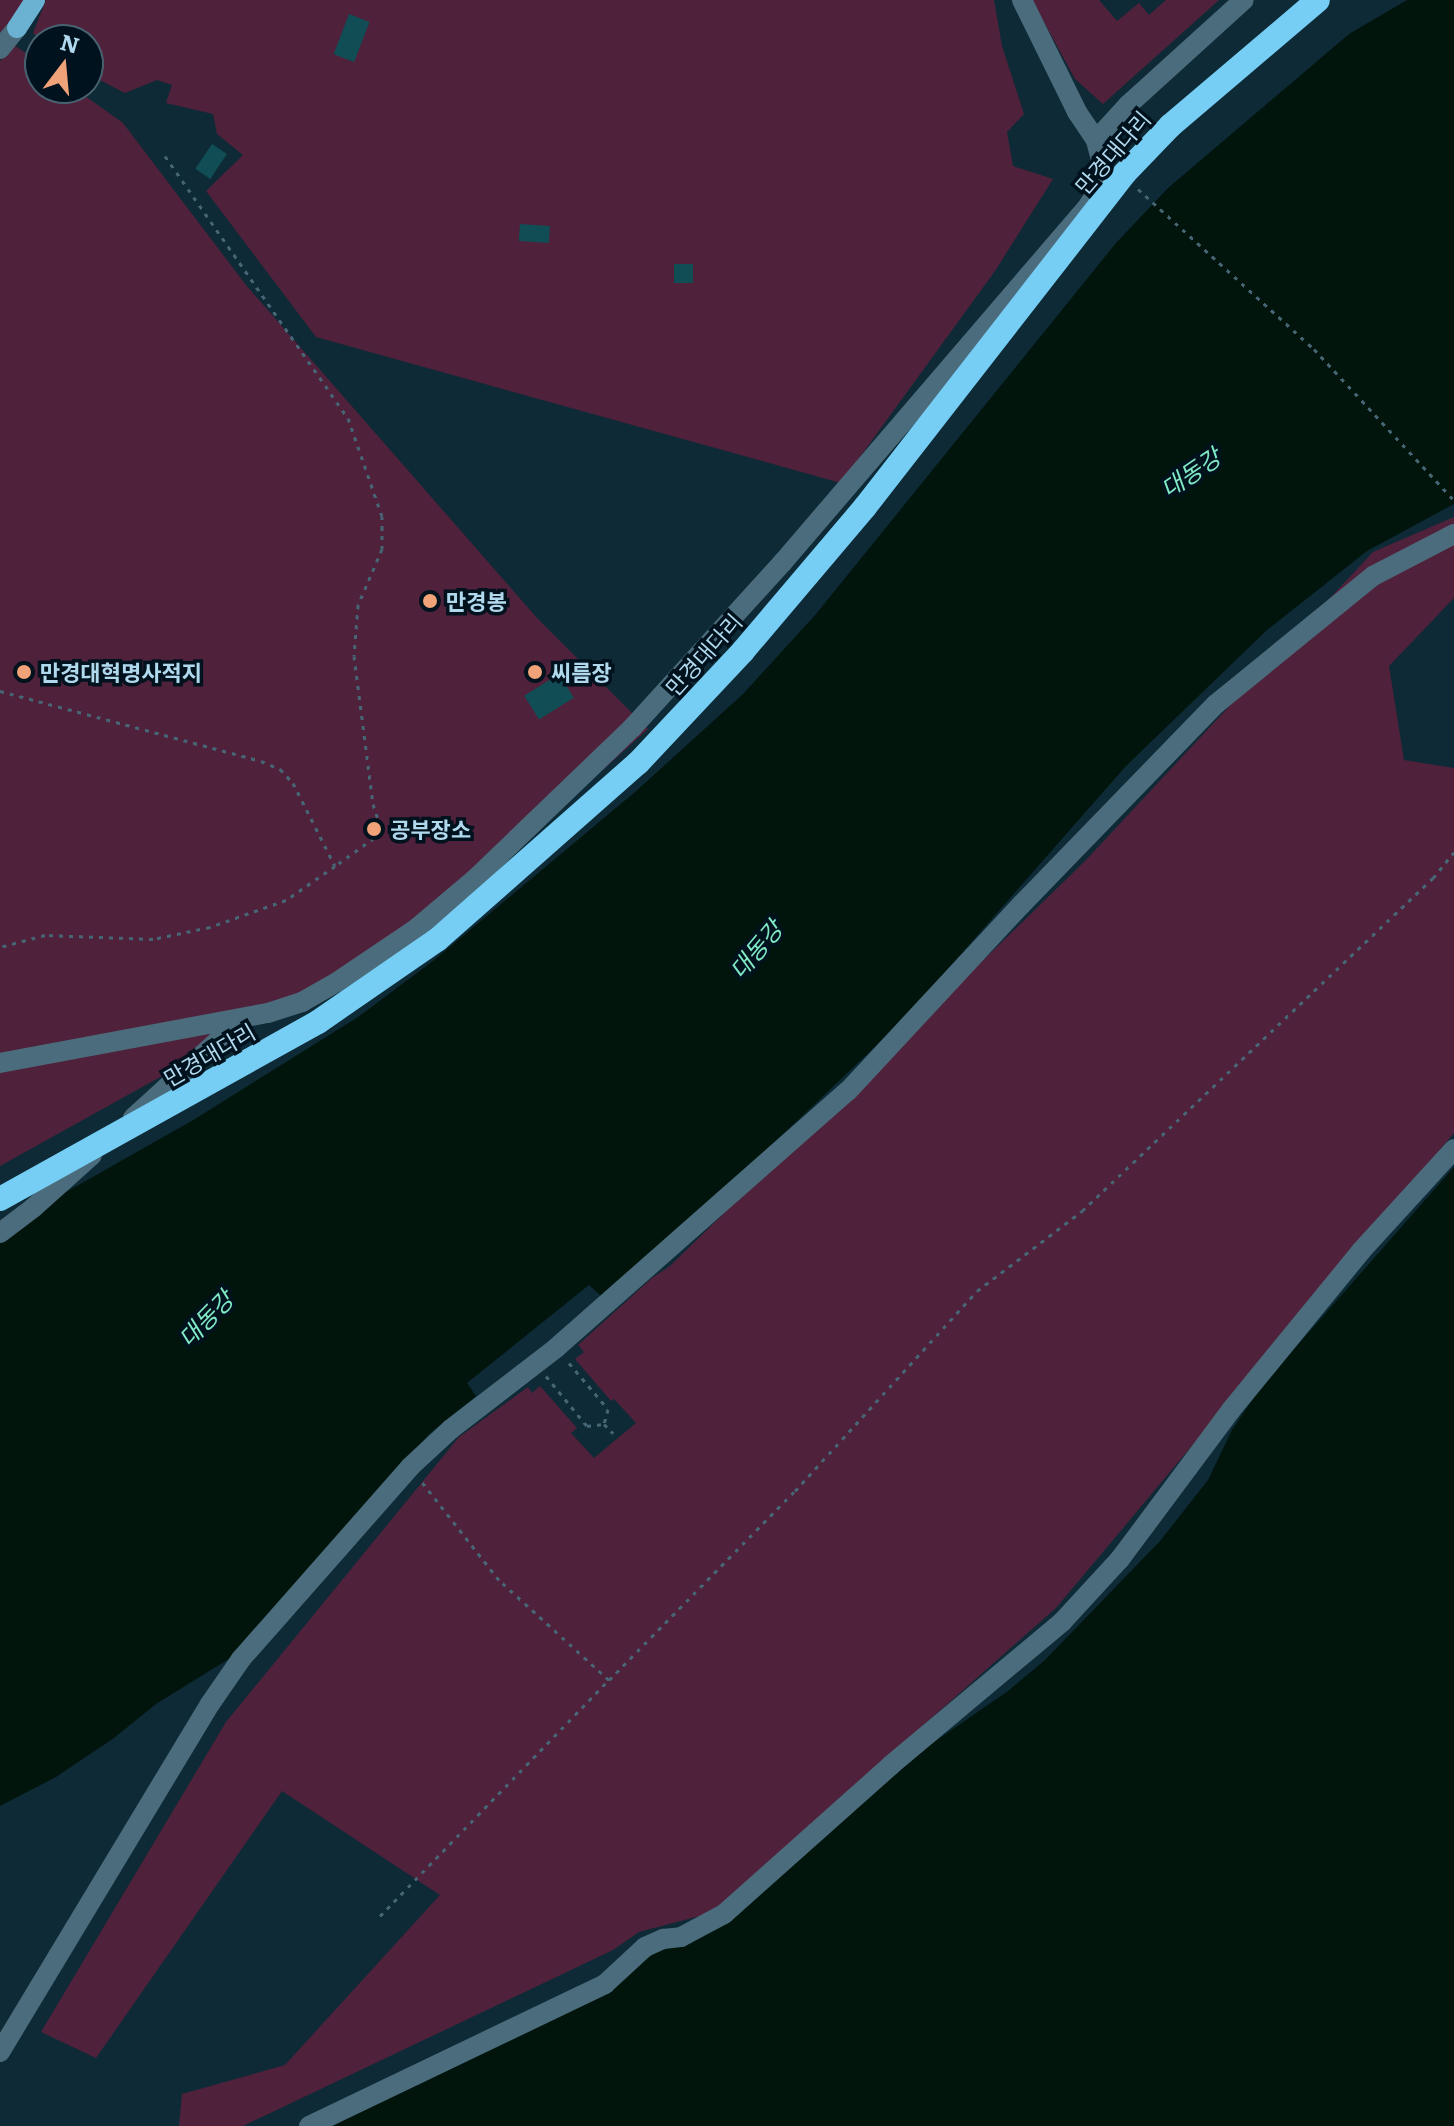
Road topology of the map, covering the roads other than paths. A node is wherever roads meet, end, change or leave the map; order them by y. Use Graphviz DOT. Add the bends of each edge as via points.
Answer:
graph roads {
  1 [pos="35,0"];
  2 [pos="1022,0"];
  3 [pos="1244,0"];
  4 [pos="1318,0"];
  5 [pos="17,28"];
  6 [pos="0,49"];
  7 [pos="1096,140"];
  8 [pos="1454,534"];
  9 [pos="230,1022"];
  10 [pos="0,1063"];
  11 [pos="1454,1149"];
  12 [pos="0,1199"];
  13 [pos="0,1233"];
  14 [pos="0,2052"];
  15 [pos="309,2126"];
  1 -- 5 [label="main road"];
  2 -- 7 [label="street"];
  3 -- 7 [label="street"];
  4 -- 12 [label="highway, 만경대다리, bridge" via="1170,126 1125,173 865,507 743,651 638,763 437,940 318,1022"];
  5 -- 6 [label="street"];
  7 -- 9 [label="street" via="1103,167 1099,189 1088,206 716,639 632,728 417,928 302,1002"];
  8 -- 14 [label="street" via="1373,576 1216,704 848,1091 556,1348 410,1467 241,1659"];
  9 -- 10 [label="street"];
  9 -- 13 [label="street" via="224,1035"];
  11 -- 15 [label="street" via="1361,1251 1231,1410 1120,1559 1062,1622 724,1914 681,1937 645,1947 605,1984"];
}
